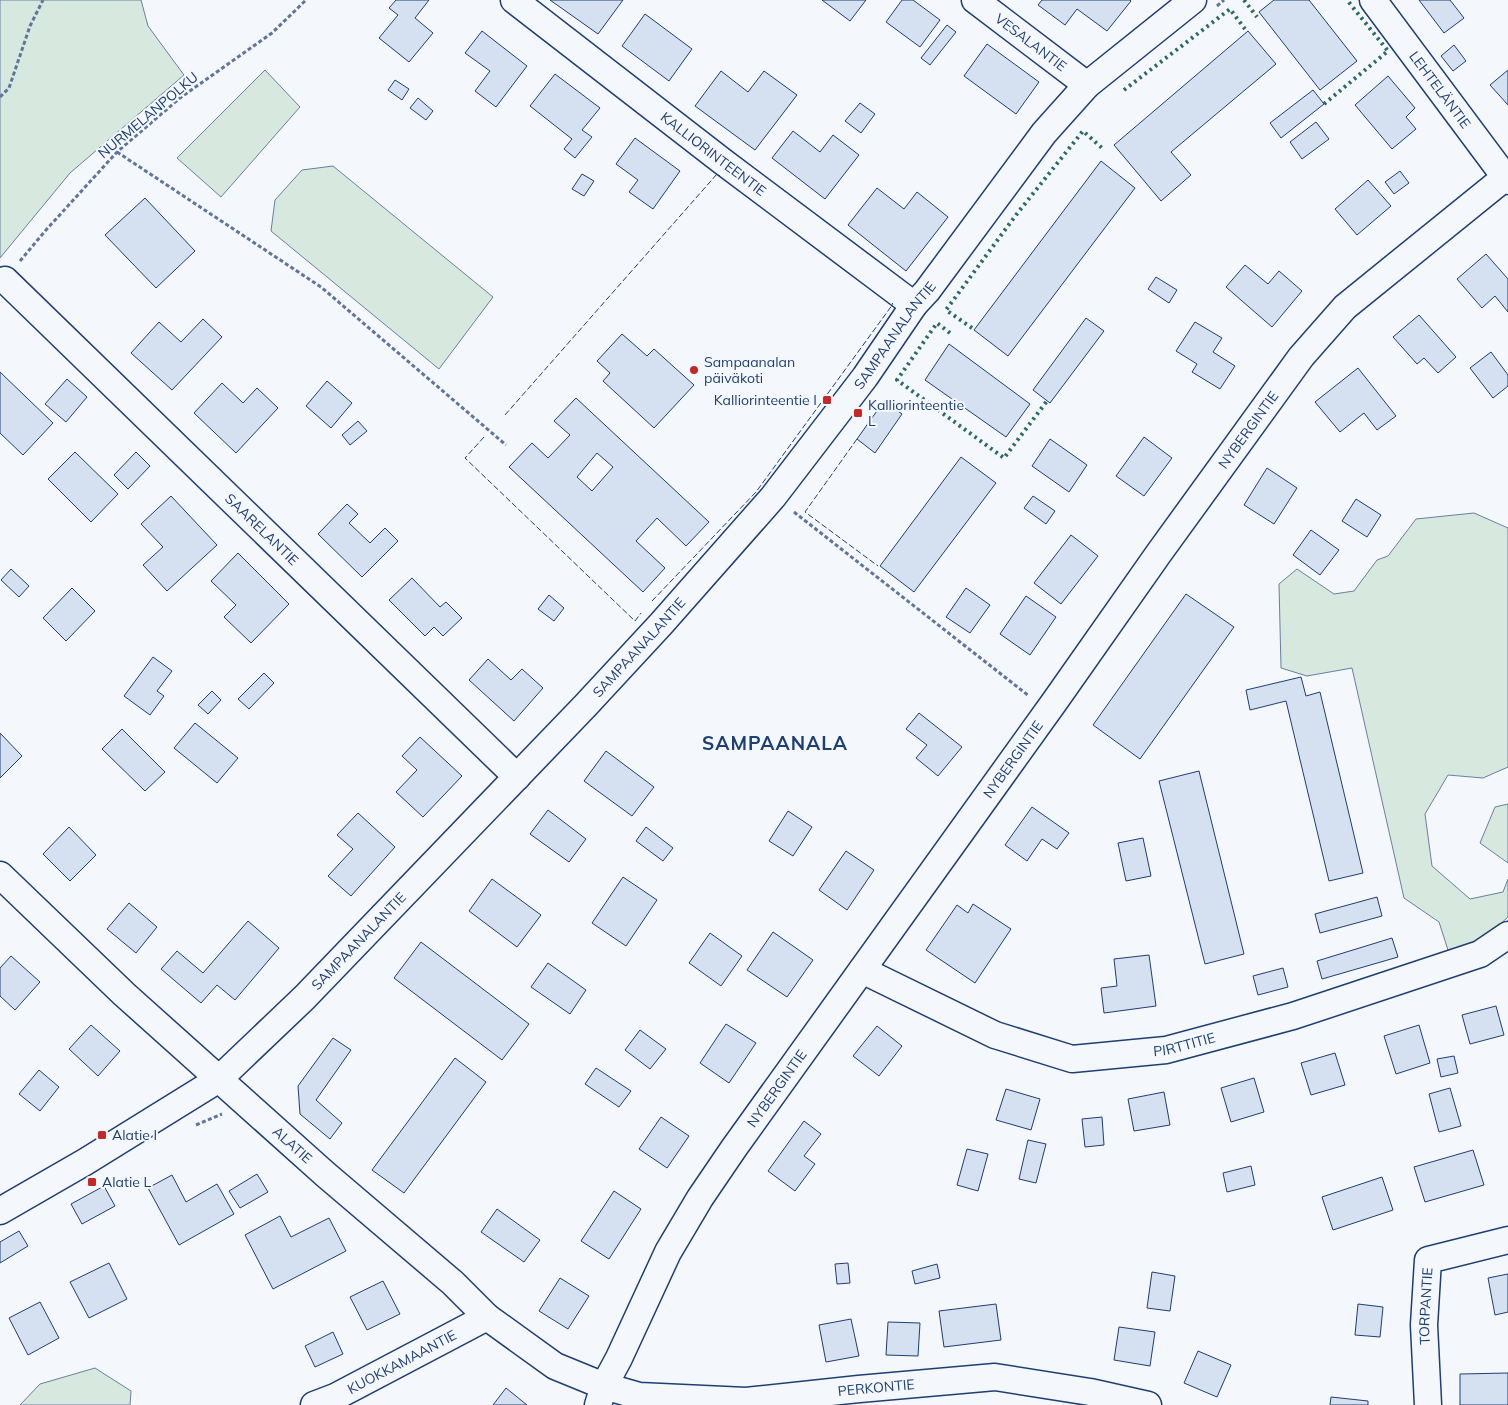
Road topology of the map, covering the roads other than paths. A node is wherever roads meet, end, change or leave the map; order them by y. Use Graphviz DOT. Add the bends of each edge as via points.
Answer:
graph roads {
  1 [pos="514,0"];
  2 [pos="975,0"];
  3 [pos="1373,0"];
  4 [pos="1205,3"];
  5 [pos="1087,85"];
  6 [pos="1507,178"];
  7 [pos="5,280"];
  8 [pos="914,305"];
  9 [pos="517,777"];
  10 [pos="0,875"];
  11 [pos="1508,935"];
  12 [pos="862,970"];
  13 [pos="219,1079"];
  14 [pos="0,1211"];
  15 [pos="1508,1240"];
  16 [pos="487,1317"];
  17 [pos="601,1395"];
  18 [pos="1090,1398"];
  19 [pos="314,1405"];
  20 [pos="1148,1405"];
  21 [pos="1428,1405"];
  1 -- 8 [label="street, KALLIORINTEENTIE"];
  2 -- 5 [label="street, VESALANTIE"];
  3 -- 6 [label="street, LEHTELÄNTIE"];
  4 -- 5 [label="street, SAMPAANALANTIE"];
  5 -- 8 [label="street, SAMPAANALANTIE" via="1044,133"];
  6 -- 12 [label="street, NYBERGINTIE" via="1345,307 1308,350 1240,440"];
  7 -- 9 [label="street, SAARELANTIE"];
  8 -- 9 [label="street, SAMPAANALANTIE" via="849,398 773,497 655,631"];
  9 -- 13 [label="street, SAMPAANALANTIE" via="304,998"];
  10 -- 13 [label="street, ALATIE" via="124,994"];
  11 -- 12 [label="street, PIRTTITIE" via="1480,954 1292,1016 1166,1050 1072,1059 995,1035"];
  12 -- 17 [label="street, NYBERGINTIE" via="700,1198 668,1252"];
  13 -- 14 [label="street, SAMPAANALANTIE"];
  13 -- 16 [label="street, ALATIE" via="453,1283"];
  15 -- 21 [label="street, TORPANTIE" via="1428,1260 1424,1325"];
  16 -- 17 [label="street, ALATIE"];
  16 -- 19 [label="street, KUOKKAMAANTIE"];
  17 -- 18 [label="street, PERKONTIE" via="746,1400 995,1377"];
  18 -- 20 [label="street, PERKONTIE"];
}
